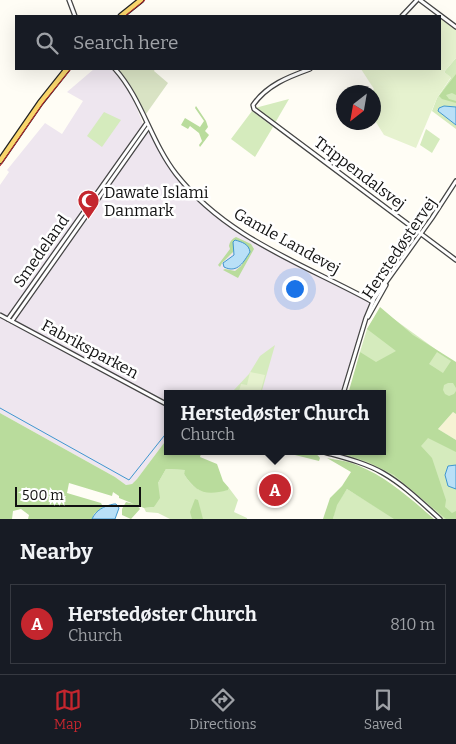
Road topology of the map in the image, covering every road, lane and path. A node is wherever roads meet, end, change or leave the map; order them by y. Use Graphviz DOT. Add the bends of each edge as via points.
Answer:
graph roads {
  1 [pos="68,0"];
  2 [pos="418,0"];
  3 [pos="139,1"];
  4 [pos="75,15"];
  5 [pos="118,15"];
  6 [pos="123,15"];
  7 [pos="403,15"];
  8 [pos="439,15"];
  9 [pos="441,16"];
  10 [pos="456,27"];
  11 [pos="65,70"];
  12 [pos="65,70"];
  13 [pos="116,70"];
  14 [pos="308,70"];
  15 [pos="147,126"];
  16 [pos="0,156"];
  17 [pos="0,160"];
  18 [pos="456,183"];
  19 [pos="422,234"];
  20 [pos="456,260"];
  21 [pos="373,302"];
  22 [pos="0,314"];
  23 [pos="10,320"];
  24 [pos="364,327"];
  25 [pos="344,390"];
  26 [pos="164,403"];
  27 [pos="333,455"];
  28 [pos="440,519"];
  1 -- 4 [label="street"];
  2 -- 7 [label="street"];
  2 -- 8 [label="street"];
  3 -- 5 [label="main road"];
  3 -- 6 [label="main road"];
  9 -- 10 [label="street"];
  11 -- 16 [label="main road"];
  12 -- 17 [label="main road"];
  13 -- 15 [label="street, Gamle Landevej"];
  14 -- 19 [label="street, Trippendalsvej" via="279,82 264,93 254,103 254,110"];
  15 -- 21 [label="street, Gamle Landevej" via="177,175 220,219 261,245"];
  15 -- 23 [label="street, Smedeland"];
  18 -- 19 [label="street, Herstedøstervej"];
  19 -- 20 [label="street, Trippendalsvej"];
  19 -- 21 [label="street, Herstedøstervej"];
  19 -- 24 [label="street, Herstedøstervej" via="388,282"];
  21 -- 24 [label="street, Herstedøstervej"];
  22 -- 23 [label="street, Fabriksparken"];
  23 -- 26 [label="street, Fabriksparken"];
  24 -- 25 [label="street, Herstedøstervej"];
  27 -- 28 [label="street" via="383,473"];
}
